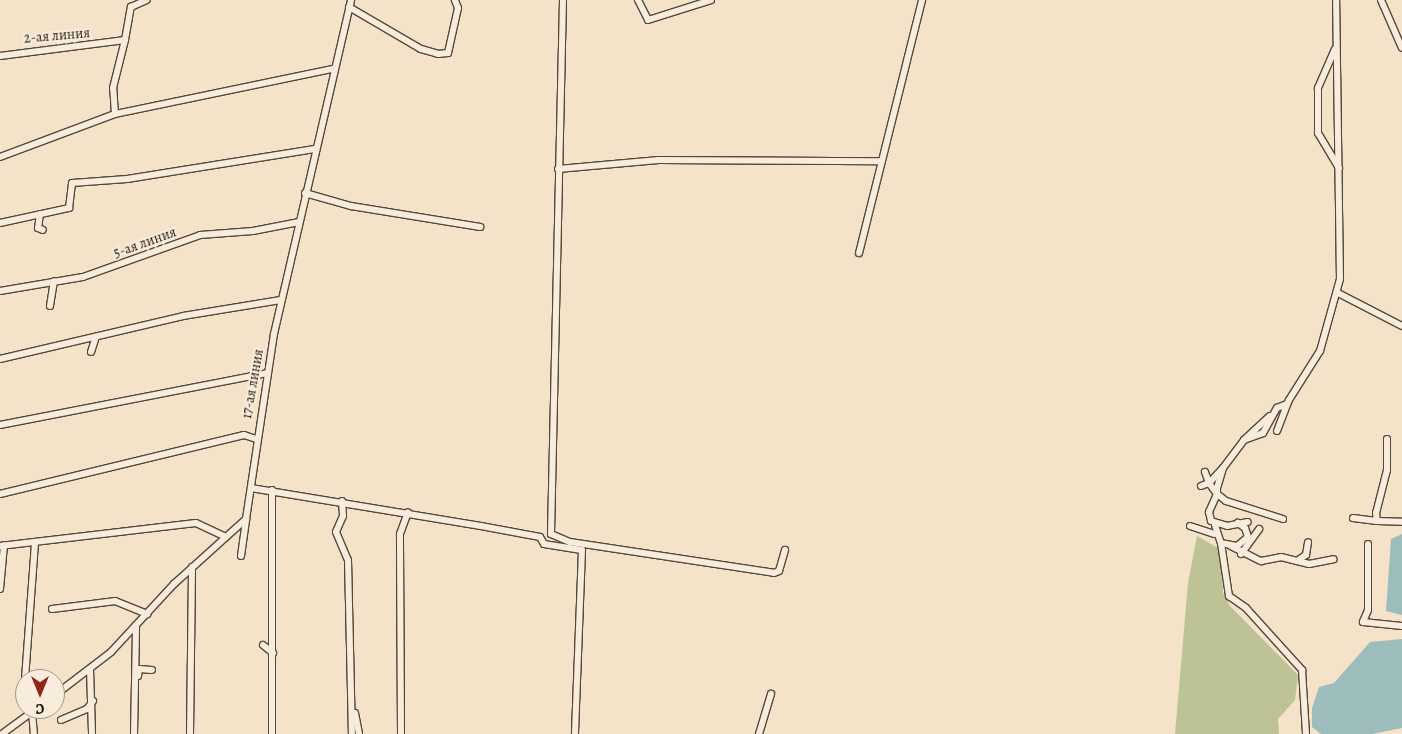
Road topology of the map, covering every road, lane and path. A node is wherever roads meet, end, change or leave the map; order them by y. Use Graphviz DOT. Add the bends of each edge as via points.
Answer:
graph roads {
  1 [pos="147,0"];
  2 [pos="351,0"];
  3 [pos="455,0"];
  4 [pos="563,0"];
  5 [pos="638,0"];
  6 [pos="711,0"];
  7 [pos="922,0"];
  8 [pos="1336,0"];
  9 [pos="1382,0"];
  10 [pos="349,7"];
  11 [pos="125,40"];
  12 [pos="1336,48"];
  13 [pos="1402,48"];
  14 [pos="0,56"];
  15 [pos="333,69"];
  16 [pos="115,114"];
  17 [pos="315,149"];
  18 [pos="0,157"];
  19 [pos="880,161"];
  20 [pos="558,169"];
  21 [pos="1340,169"];
  22 [pos="305,193"];
  23 [pos="40,214"];
  24 [pos="299,222"];
  25 [pos="0,223"];
  26 [pos="480,227"];
  27 [pos="43,230"];
  28 [pos="859,253"];
  29 [pos="54,281"];
  30 [pos="0,291"];
  31 [pos="1338,293"];
  32 [pos="281,300"];
  33 [pos="50,306"];
  34 [pos="1402,326"];
  35 [pos="96,337"];
  36 [pos="91,352"];
  37 [pos="0,359"];
  38 [pos="267,373"];
  39 [pos="1287,404"];
  40 [pos="0,425"];
  41 [pos="1277,431"];
  42 [pos="256,439"];
  43 [pos="1387,439"];
  44 [pos="1223,468"];
  45 [pos="1205,472"];
  46 [pos="1209,483"];
  47 [pos="1201,486"];
  48 [pos="252,488"];
  49 [pos="272,490"];
  50 [pos="0,494"];
  51 [pos="1217,494"];
  52 [pos="342,500"];
  53 [pos="408,512"];
  54 [pos="1209,512"];
  55 [pos="1353,518"];
  56 [pos="246,519"];
  57 [pos="1283,519"];
  58 [pos="1377,521"];
  59 [pos="1248,522"];
  60 [pos="1402,522"];
  61 [pos="1238,523"];
  62 [pos="1215,525"];
  63 [pos="1190,526"];
  64 [pos="1258,529"];
  65 [pos="1213,533"];
  66 [pos="226,537"];
  67 [pos="35,542"];
  68 [pos="1246,542"];
  69 [pos="1308,542"];
  70 [pos="1221,543"];
  71 [pos="1368,544"];
  72 [pos="2,546"];
  73 [pos="1231,546"];
  74 [pos="785,550"];
  75 [pos="1241,554"];
  76 [pos="241,556"];
  77 [pos="1334,559"];
  78 [pos="1304,561"];
  79 [pos="192,567"];
  80 [pos="0,589"];
  81 [pos="52,609"];
  82 [pos="147,614"];
  83 [pos="136,625"];
  84 [pos="1402,626"];
  85 [pos="263,645"];
  86 [pos="273,653"];
  87 [pos="26,669"];
  88 [pos="90,669"];
  89 [pos="152,670"];
  90 [pos="136,684"];
  91 [pos="65,686"];
  92 [pos="771,694"];
  93 [pos="93,700"];
  94 [pos="352,703"];
  95 [pos="80,712"];
  96 [pos="22,719"];
  97 [pos="34,719"];
  98 [pos="61,720"];
  99 [pos="92,725"];
  100 [pos="2,734"];
  101 [pos="34,734"];
  102 [pos="92,734"];
  103 [pos="134,734"];
  104 [pos="190,734"];
  105 [pos="272,734"];
  106 [pos="352,734"];
  107 [pos="359,734"];
  108 [pos="401,734"];
  109 [pos="575,734"];
  110 [pos="759,734"];
  111 [pos="1306,734"];
  1 -- 11 [label="street" via="131,7"];
  2 -- 10 [label="street, 17-ая линия"];
  3 -- 10 [label="street" via="458,8 448,54 420,49"];
  4 -- 20 [label="street"];
  5 -- 6 [label="street" via="648,20"];
  7 -- 19 [label="street"];
  8 -- 12 [label="street"];
  9 -- 13 [label="street"];
  10 -- 15 [label="street, 17-ая линия"];
  11 -- 14 [label="street, 2-ая линия"];
  11 -- 16 [label="street" via="113,88"];
  12 -- 21 [label="street"];
  12 -- 21 [label="street" via="1318,88 1318,133"];
  15 -- 16 [label="street"];
  15 -- 17 [label="street, 17-ая линия"];
  16 -- 18 [label="street"];
  17 -- 22 [label="street, 17-ая линия"];
  17 -- 23 [label="street" via="127,179 72,183 71,207"];
  19 -- 20 [label="street" via="660,160"];
  19 -- 28 [label="street"];
  20 -- 74 [label="street" via="551,534 570,542 774,573 779,571"];
  21 -- 31 [label="street"];
  22 -- 24 [label="street, 17-ая линия"];
  22 -- 26 [label="street" via="338,203"];
  23 -- 25 [label="street"];
  23 -- 27 [label="street" via="38,228"];
  24 -- 29 [label="street, 5-ая линия" via="246,232 200,235 121,266"];
  24 -- 32 [label="street, 17-ая линия"];
  29 -- 30 [label="street, 5-ая линия"];
  29 -- 33 [label="street"];
  31 -- 34 [label="street"];
  31 -- 39 [label="street" via="1320,351"];
  32 -- 35 [label="street" via="198,313"];
  32 -- 38 [label="street, 17-ая линия"];
  35 -- 36 [label="street"];
  35 -- 37 [label="street"];
  38 -- 40 [label="street"];
  38 -- 42 [label="street, 17-ая линия"];
  39 -- 41 [label="street"];
  39 -- 44 [label="street" via="1277,408 1262,433 1244,440"];
  42 -- 48 [label="street, 17-ая линия"];
  42 -- 50 [label="street" via="244,435"];
  43 -- 58 [label="street"];
  44 -- 46 [label="street"];
  44 -- 51 [label="street"];
  45 -- 46 [label="street"];
  46 -- 47 [label="street"];
  46 -- 51 [label="street"];
  48 -- 49 [label="street"];
  48 -- 56 [label="street, 17-ая линия"];
  49 -- 52 [label="street"];
  49 -- 86 [label="street"];
  51 -- 54 [label="street"];
  51 -- 57 [label="street" via="1239,507"];
  52 -- 53 [label="street"];
  52 -- 94 [label="street" via="343,516 336,532 348,560"];
  53 -- 108 [label="street" via="399,555 404,629"];
  53 -- 109 [label="street" via="540,537 544,544 582,550"];
  54 -- 62 [label="street"];
  54 -- 65 [label="street"];
  55 -- 58 [label="street"];
  56 -- 66 [label="street"];
  56 -- 76 [label="street, 17-ая линия"];
  58 -- 60 [label="street"];
  59 -- 61 [label="street"];
  61 -- 62 [label="street"];
  61 -- 68 [label="street" via="1246,528"];
  62 -- 65 [label="street"];
  63 -- 65 [label="street"];
  64 -- 68 [label="street"];
  65 -- 70 [label="street"];
  66 -- 67 [label="street" via="196,522"];
  66 -- 79 [label="street"];
  67 -- 72 [label="street"];
  67 -- 87 [label="street"];
  68 -- 73 [label="street"];
  68 -- 75 [label="street"];
  69 -- 78 [label="street"];
  70 -- 73 [label="street"];
  70 -- 111 [label="street" via="1229,596 1246,608 1302,670"];
  71 -- 84 [label="street" via="1368,610 1363,622"];
  72 -- 80 [label="street"];
  73 -- 75 [label="street"];
  75 -- 78 [label="street" via="1261,561 1281,557"];
  77 -- 78 [label="street"];
  79 -- 82 [label="street"];
  79 -- 104 [label="street"];
  81 -- 82 [label="street" via="115,601"];
  82 -- 83 [label="street"];
  83 -- 88 [label="street"];
  83 -- 90 [label="street"];
  85 -- 86 [label="street"];
  86 -- 105 [label="street"];
  88 -- 91 [label="street"];
  88 -- 93 [label="street"];
  89 -- 90 [label="street" via="139,669"];
  90 -- 103 [label="street"];
  92 -- 110 [label="street"];
  93 -- 95 [label="street"];
  93 -- 99 [label="street"];
  94 -- 106 [label="street"];
  94 -- 107 [label="street"];
  95 -- 98 [label="street"];
  95 -- 99 [label="street"];
  96 -- 100 [label="street"];
  97 -- 101 [label="street"];
  99 -- 102 [label="street"];
}
